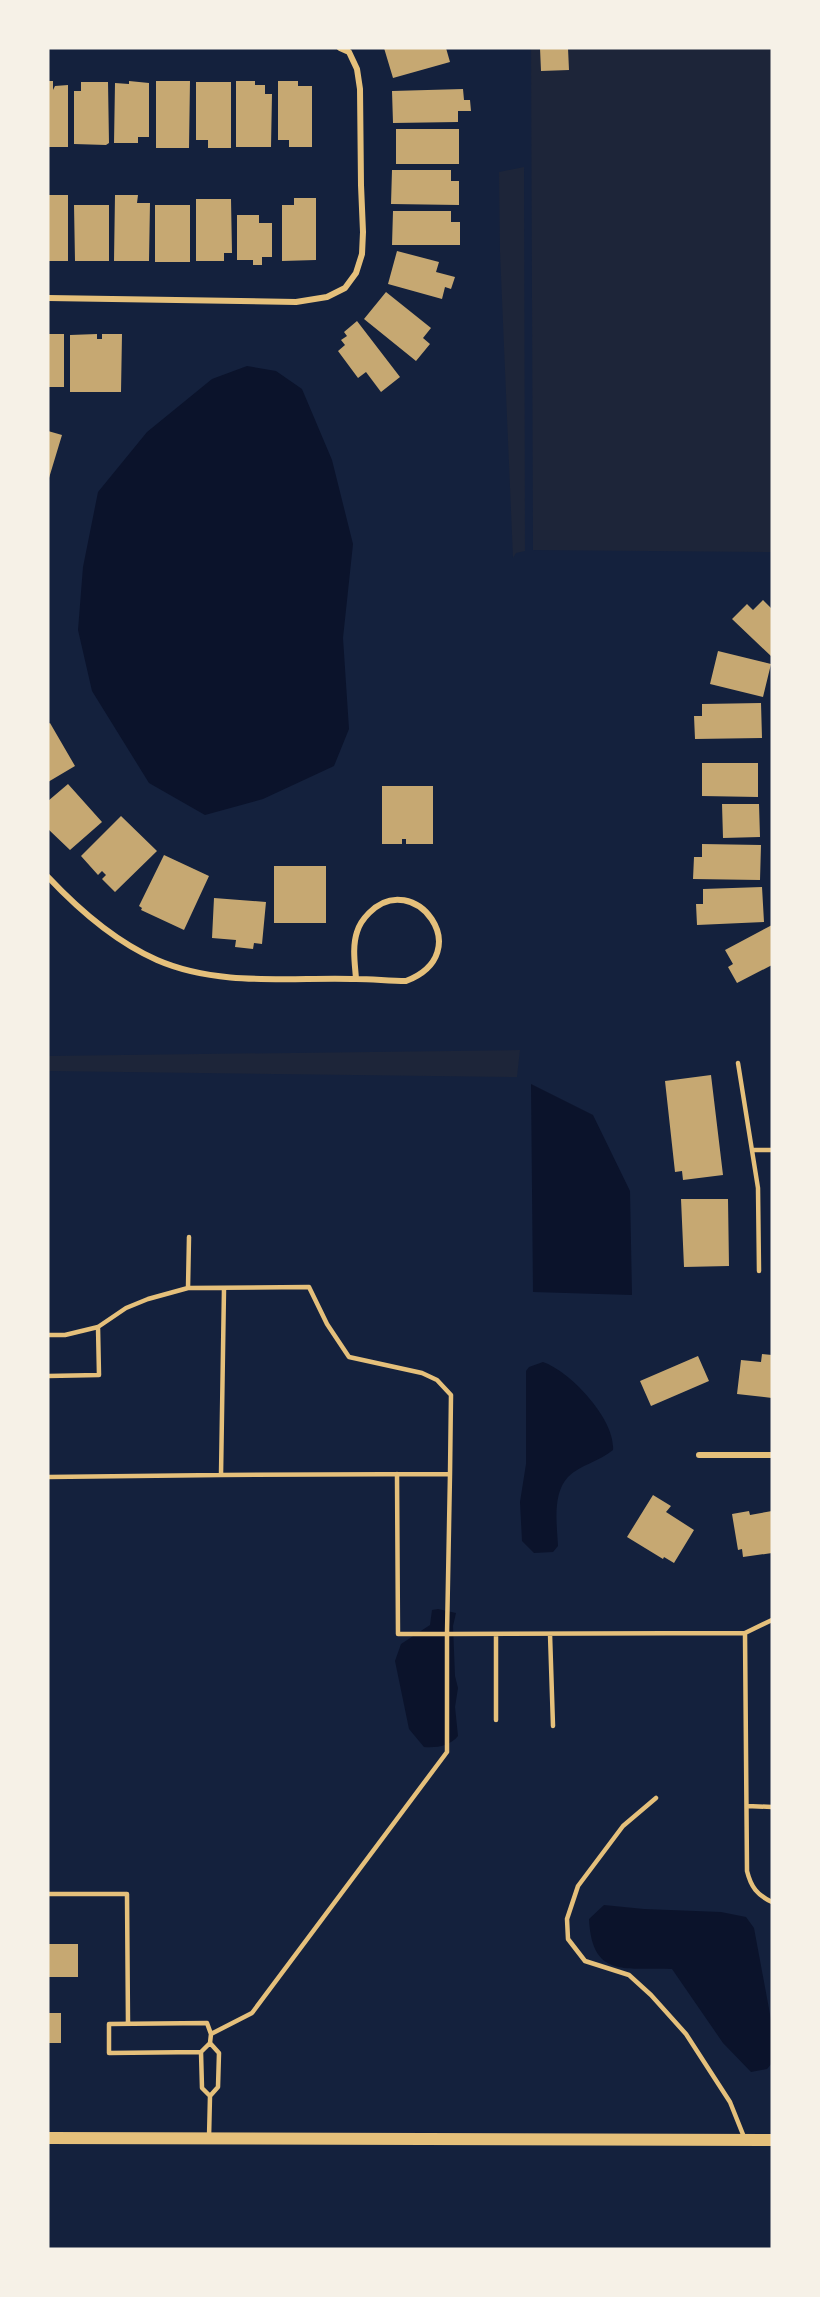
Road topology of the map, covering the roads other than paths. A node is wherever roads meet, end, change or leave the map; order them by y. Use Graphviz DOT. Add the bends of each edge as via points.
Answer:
graph roads {
  1 [pos="344,49"];
  2 [pos="48,298"];
  3 [pos="48,877"];
  4 [pos="356,979"];
  5 [pos="738,1063"];
  6 [pos="753,1150"];
  7 [pos="772,1150"];
  8 [pos="189,1237"];
  9 [pos="759,1271"];
  10 [pos="188,1288"];
  11 [pos="224,1289"];
  12 [pos="98,1328"];
  13 [pos="48,1335"];
  14 [pos="48,1376"];
  15 [pos="699,1455"];
  16 [pos="772,1455"];
  17 [pos="397,1474"];
  18 [pos="450,1474"];
  19 [pos="221,1475"];
  20 [pos="48,1477"];
  21 [pos="772,1620"];
  22 [pos="745,1633"];
  23 [pos="447,1634"];
  24 [pos="496,1634"];
  25 [pos="550,1634"];
  26 [pos="496,1720"];
  27 [pos="552,1726"];
  28 [pos="656,1798"];
  29 [pos="747,1806"];
  30 [pos="772,1806"];
  31 [pos="48,1894"];
  32 [pos="772,1902"];
  33 [pos="128,2024"];
  34 [pos="211,2034"];
  35 [pos="210,2043"];
  36 [pos="201,2052"];
  37 [pos="210,2096"];
  38 [pos="48,2138"];
  39 [pos="209,2139"];
  40 [pos="745,2140"];
  41 [pos="772,2140"];
  1 -- 2 [label="street" via="357,69 360,89 363,232 356,273 345,288 327,297 296,302"];
  3 -- 4 [label="street" via="106,930 157,960 224,978"];
  4 -- 4 [label="street" via="406,981 428,969 440,944 426,911 416,903 402,900 376,906 357,931"];
  5 -- 6 [label="lane"];
  6 -- 7 [label="lane"];
  6 -- 9 [label="lane" via="758,1188"];
  8 -- 10 [label="lane"];
  10 -- 11 [label="lane"];
  10 -- 12 [label="lane" via="126,1308"];
  11 -- 18 [label="lane" via="309,1287 349,1357 437,1380 451,1395"];
  11 -- 19 [label="lane"];
  12 -- 13 [label="lane"];
  12 -- 14 [label="lane" via="99,1375"];
  15 -- 16 [label="street"];
  17 -- 18 [label="lane"];
  17 -- 19 [label="lane"];
  17 -- 23 [label="lane" via="398,1634"];
  18 -- 23 [label="lane"];
  19 -- 20 [label="lane"];
  21 -- 22 [label="lane"];
  22 -- 25 [label="lane"];
  22 -- 29 [label="lane"];
  23 -- 24 [label="lane"];
  23 -- 34 [label="lane" via="447,1752 252,2013"];
  24 -- 25 [label="lane"];
  24 -- 26 [label="lane"];
  25 -- 27 [label="lane"];
  28 -- 40 [label="lane" via="623,1826 578,1886 567,1919 568,1939 585,1961 629,1975 686,2034 730,2102"];
  29 -- 30 [label="lane"];
  29 -- 32 [label="lane" via="749,1881 754,1890"];
  31 -- 33 [label="lane" via="127,1894"];
  33 -- 34 [label="lane" via="207,2023"];
  33 -- 36 [label="lane" via="110,2024 110,2053"];
  34 -- 35 [label="lane"];
  35 -- 36 [label="lane"];
  35 -- 37 [label="lane" via="219,2053 218,2087"];
  36 -- 37 [label="lane" via="202,2088"];
  37 -- 39 [label="lane"];
  38 -- 39 [label="main road"];
  39 -- 40 [label="main road"];
  40 -- 41 [label="main road"];
}
